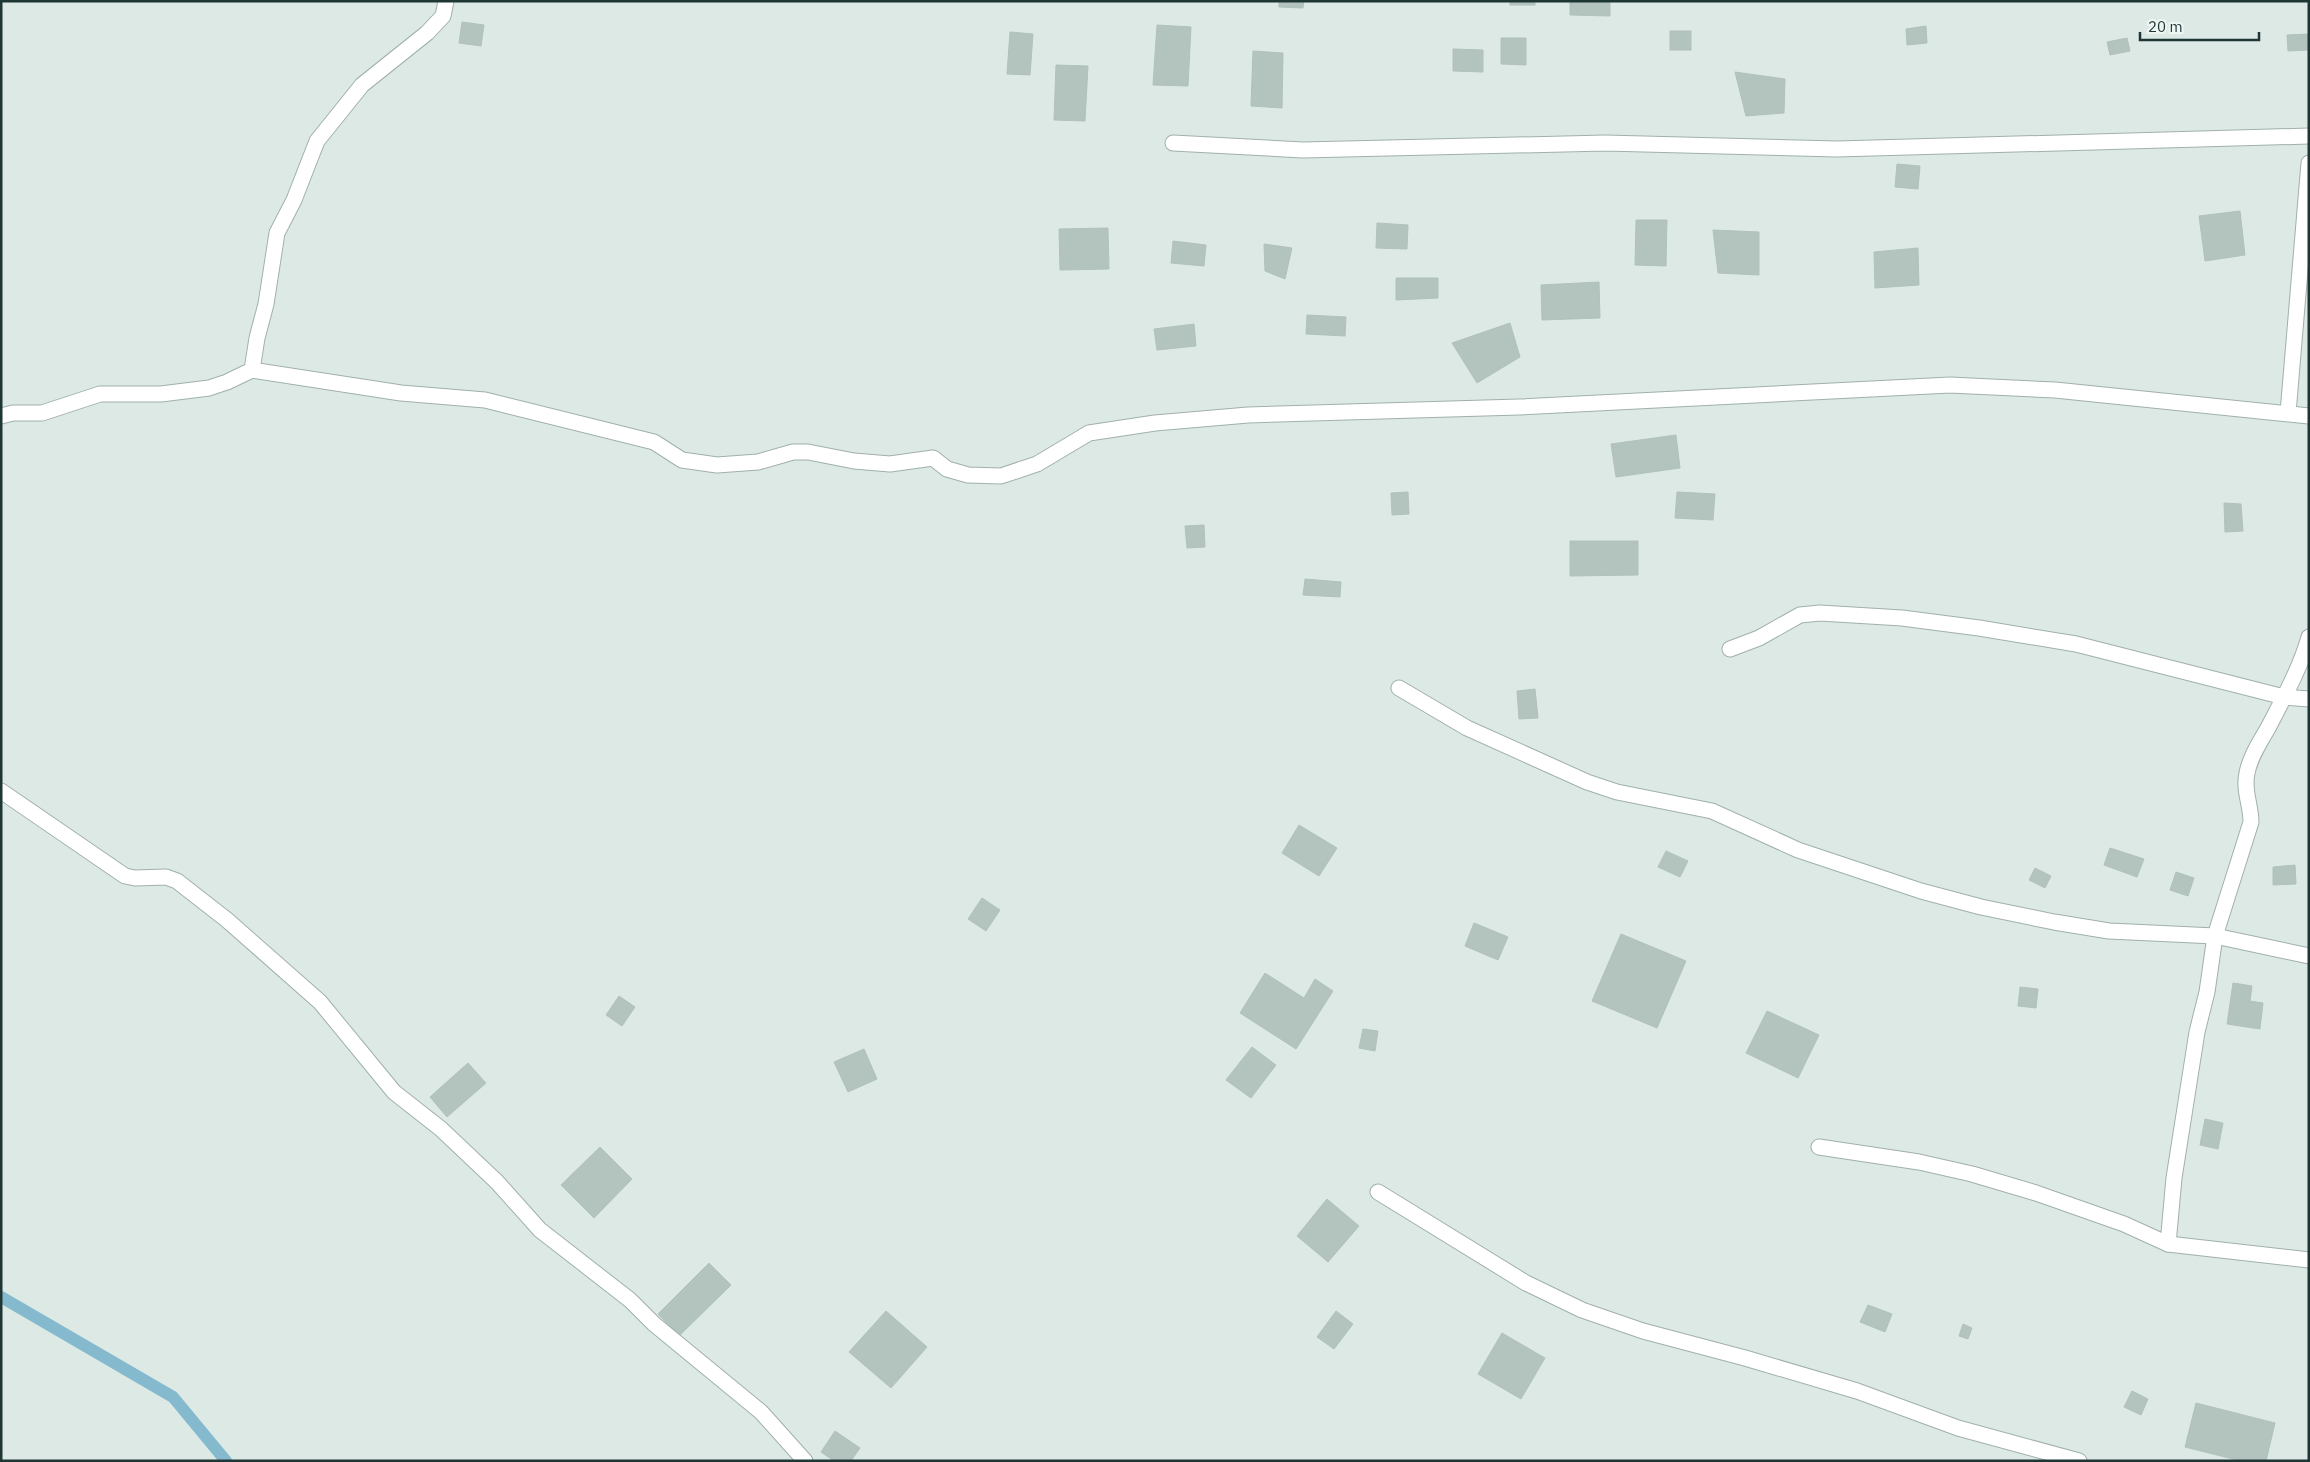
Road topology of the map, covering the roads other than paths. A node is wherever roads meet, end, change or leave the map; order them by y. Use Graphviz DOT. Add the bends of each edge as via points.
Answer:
graph roads {
  1 [pos="446,1"];
  2 [pos="2309,136"];
  3 [pos="1173,143"];
  4 [pos="2309,162"];
  5 [pos="252,370"];
  6 [pos="2288,413"];
  7 [pos="1,416"];
  8 [pos="2309,416"];
  9 [pos="2309,637"];
  10 [pos="1730,649"];
  11 [pos="1399,688"];
  12 [pos="2284,697"];
  13 [pos="2309,699"];
  14 [pos="1,791"];
  15 [pos="2215,936"];
  16 [pos="2309,956"];
  17 [pos="1819,1147"];
  18 [pos="1378,1192"];
  19 [pos="2168,1244"];
  20 [pos="2309,1260"];
  21 [pos="805,1461"];
  22 [pos="2079,1461"];
  1 -- 5 [label="street" via="443,16 427,33 362,85 317,142 277,233"];
  2 -- 3 [label="street" via="1836,149 1605,143 1303,150"];
  4 -- 6 [label="street"];
  5 -- 6 [label="street" via="400,393 485,400 654,442 682,460 716,465 758,462 793,452 808,452 890,464 933,458 954,471 1001,476 1037,464 1089,434 1156,423 1248,416 1528,407 1950,385 2055,390"];
  5 -- 7 [label="street" via="208,388 161,394 100,394 42,413"];
  6 -- 8 [label="street"];
  9 -- 12 [label="street"];
  10 -- 12 [label="street" via="1759,638 1800,615 1820,613 1902,618 2076,644"];
  11 -- 15 [label="street" via="1467,728 1587,782 1616,792 1712,811 1798,850 1904,885 1981,908 2054,922 2109,931"];
  12 -- 13 [label="street"];
  12 -- 15 [label="street" via="2247,772 2245,786 2250,822"];
  14 -- 21 [label="street" via="126,876 166,877 177,881 227,920 320,1002 394,1092 441,1129 497,1182 540,1230 630,1300 654,1324 761,1412"];
  15 -- 16 [label="street"];
  15 -- 19 [label="street" via="2174,1178"];
  17 -- 19 [label="street" via="1919,1162 1972,1174 2124,1224"];
  18 -- 22 [label="street" via="1526,1283 1582,1310 1643,1331 1857,1391 1958,1428"];
  19 -- 20 [label="street"];
}
